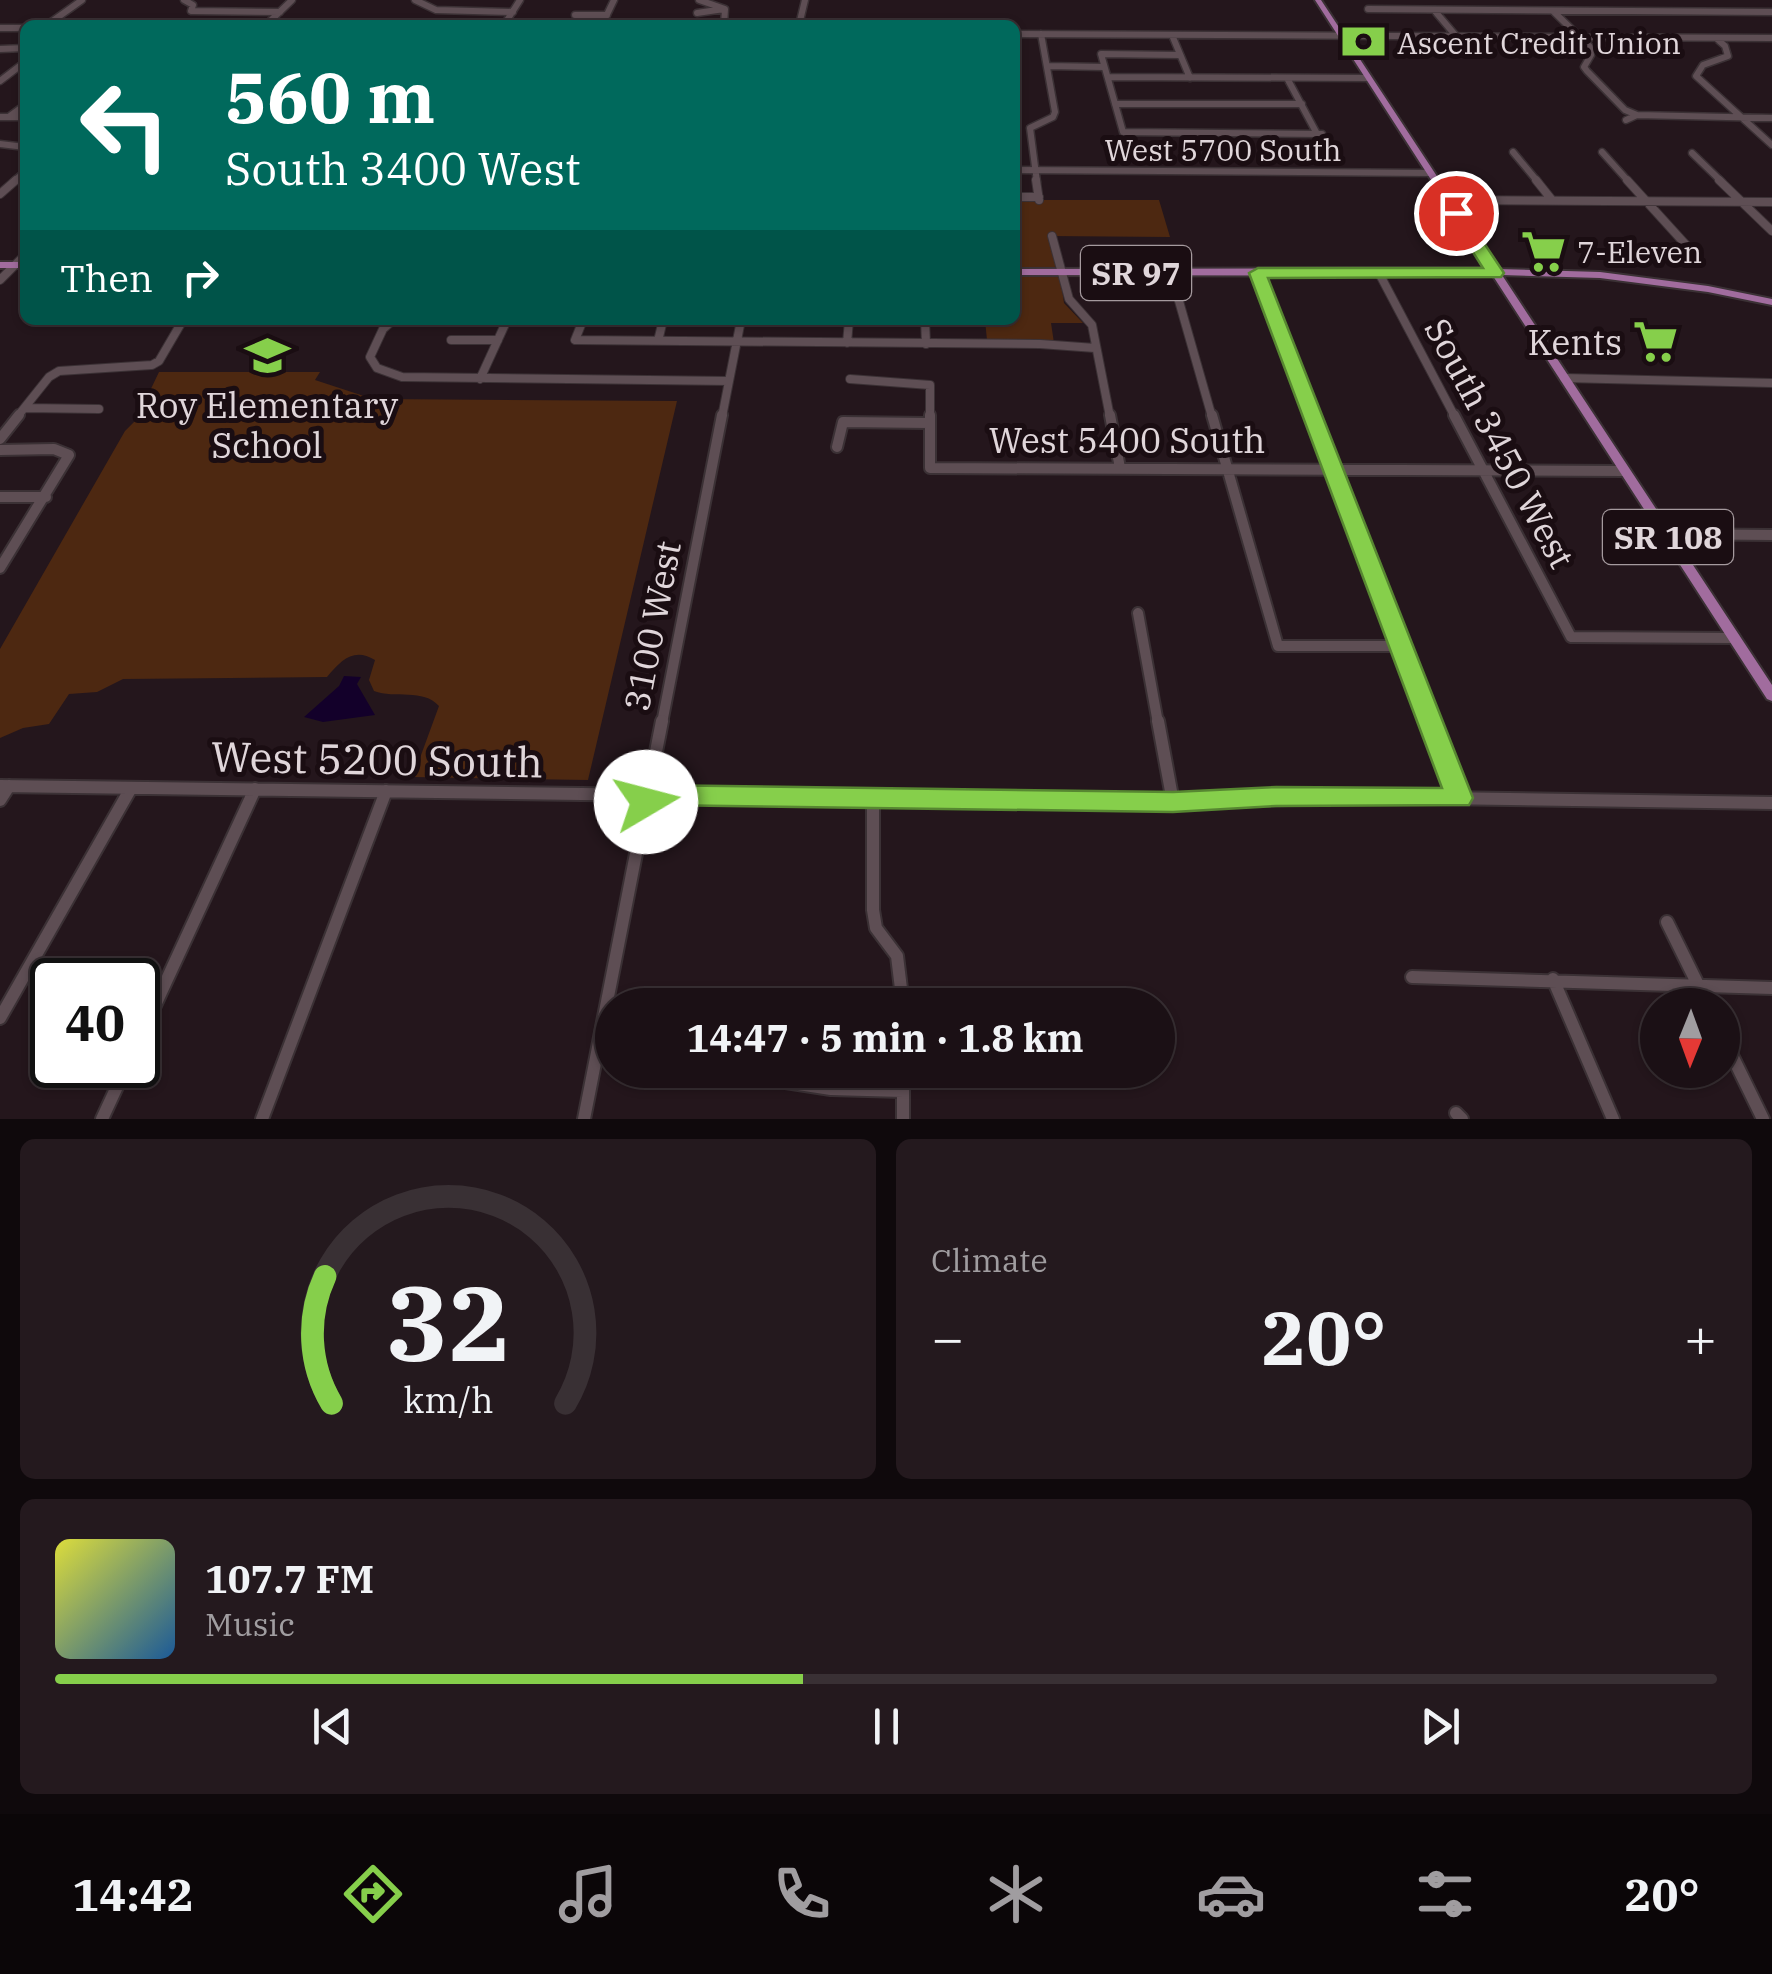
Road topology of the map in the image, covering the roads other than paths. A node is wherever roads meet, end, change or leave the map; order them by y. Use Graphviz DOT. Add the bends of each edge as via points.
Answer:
graph roads {
  1 [pos="82,0"];
  2 [pos="184,0"];
  3 [pos="237,0"];
  4 [pos="292,0"];
  5 [pos="415,0"];
  6 [pos="468,0"];
  7 [pos="520,0"];
  8 [pos="614,0"];
  9 [pos="699,0"];
  10 [pos="1318,0"];
  11 [pos="725,9"];
  12 [pos="1368,10"];
  13 [pos="1434,10"];
  14 [pos="1552,10"];
  15 [pos="224,11"];
  16 [pos="460,11"];
  17 [pos="280,12"];
  18 [pos="513,12"];
  19 [pos="697,12"];
  20 [pos="1772,12"];
  21 [pos="576,15"];
  22 [pos="606,15"];
  23 [pos="54,20"];
  24 [pos="271,20"];
  25 [pos="507,20"];
  26 [pos="604,20"];
  27 [pos="724,20"];
  28 [pos="1020,34"];
  29 [pos="1041,34"];
  30 [pos="1172,34"];
  31 [pos="1341,35"];
  32 [pos="1456,36"];
  33 [pos="1580,36"];
  34 [pos="1715,37"];
  35 [pos="1772,38"];
  36 [pos="1180,55"];
  37 [pos="20,66"];
  38 [pos="1047,66"];
  39 [pos="1104,67"];
  40 [pos="1108,77"];
  41 [pos="1190,78"];
  42 [pos="1288,78"];
  43 [pos="1368,78"];
  44 [pos="0,81"];
  45 [pos="1115,104"];
  46 [pos="1302,104"];
  47 [pos="1637,115"];
  48 [pos="1740,118"];
  49 [pos="1772,118"];
  50 [pos="1626,120"];
  51 [pos="1772,145"];
  52 [pos="1513,152"];
  53 [pos="1602,152"];
  54 [pos="1692,153"];
  55 [pos="1020,170"];
  56 [pos="1035,170"];
  57 [pos="1430,173"];
  58 [pos="4,176"];
  59 [pos="20,176"];
  60 [pos="20,178"];
  61 [pos="0,194"];
  62 [pos="1020,197"];
  63 [pos="1447,200"];
  64 [pos="1552,200"];
  65 [pos="1646,201"];
  66 [pos="1742,202"];
  67 [pos="1772,202"];
  68 [pos="1772,230"];
  69 [pos="1052,236"];
  70 [pos="1697,257"];
  71 [pos="0,265"];
  72 [pos="20,265"];
  73 [pos="1020,272"];
  74 [pos="1064,272"];
  75 [pos="1171,273"];
  76 [pos="1258,273"];
  77 [pos="1495,273"];
  78 [pos="1380,275"];
  79 [pos="0,280"];
  80 [pos="1772,302"];
  81 [pos="181,325"];
  82 [pos="389,325"];
  83 [pos="505,325"];
  84 [pos="582,325"];
  85 [pos="662,325"];
  86 [pos="740,325"];
  87 [pos="849,325"];
  88 [pos="926,325"];
  89 [pos="451,340"];
  90 [pos="498,340"];
  91 [pos="658,340"];
  92 [pos="737,341"];
  93 [pos="848,343"];
  94 [pos="926,344"];
  95 [pos="1095,348"];
  96 [pos="1564,378"];
  97 [pos="480,379"];
  98 [pos="850,380"];
  99 [pos="729,381"];
  100 [pos="1772,382"];
  101 [pos="25,408"];
  102 [pos="99,409"];
  103 [pos="929,423"];
  104 [pos="0,439"];
  105 [pos="837,448"];
  106 [pos="0,450"];
  107 [pos="1120,468"];
  108 [pos="1226,468"];
  109 [pos="1332,468"];
  110 [pos="1483,470"];
  111 [pos="1624,471"];
  112 [pos="46,496"];
  113 [pos="0,497"];
  114 [pos="1666,534"];
  115 [pos="1772,535"];
  116 [pos="15,545"];
  117 [pos="0,546"];
  118 [pos="0,568"];
  119 [pos="1138,613"];
  120 [pos="1734,638"];
  121 [pos="1401,646"];
  122 [pos="1772,696"];
  123 [pos="5,786"];
  124 [pos="131,788"];
  125 [pos="255,789"];
  126 [pos="386,791"];
  127 [pos="647,795"];
  128 [pos="873,798"];
  129 [pos="1459,798"];
  130 [pos="0,800"];
  131 [pos="1173,802"];
  132 [pos="1772,803"];
  133 [pos="1667,922"];
  134 [pos="1412,977"];
  135 [pos="1553,979"];
  136 [pos="1698,986"];
  137 [pos="902,988"];
  138 [pos="1772,988"];
  139 [pos="160,994"];
  140 [pos="0,1018"];
  141 [pos="1740,1072"];
  142 [pos="116,1088"];
  143 [pos="824,1088"];
  144 [pos="903,1091"];
  145 [pos="102,1119"];
  146 [pos="262,1119"];
  147 [pos="584,1119"];
  148 [pos="903,1119"];
  149 [pos="1613,1119"];
  150 [pos="1763,1119"];
  151 [pos="1772,1119"];
  1 -- 23 [label="street"];
  2 -- 15 [label="street" via="193,4 191,11"];
  3 -- 15 [label="street"];
  4 -- 17 [label="street"];
  5 -- 16 [label="street" via="426,8"];
  6 -- 16 [label="street"];
  7 -- 18 [label="street"];
  8 -- 22 [label="street"];
  9 -- 11 [label="street"];
  10 -- 31 [label="main road, SR 108"];
  11 -- 19 [label="street"];
  11 -- 27 [label="street"];
  12 -- 13 [label="street"];
  13 -- 14 [label="street"];
  13 -- 32 [label="street"];
  14 -- 20 [label="street"];
  14 -- 33 [label="street"];
  15 -- 17 [label="street"];
  16 -- 18 [label="street"];
  17 -- 24 [label="street"];
  18 -- 25 [label="street"];
  21 -- 22 [label="street"];
  22 -- 26 [label="street"];
  28 -- 29 [label="street"];
  29 -- 30 [label="street"];
  29 -- 38 [label="street"];
  30 -- 31 [label="street"];
  30 -- 36 [label="street"];
  31 -- 32 [label="street"];
  31 -- 43 [label="main road, SR 108"];
  32 -- 33 [label="street"];
  33 -- 34 [label="street"];
  33 -- 47 [label="street" via="1592,51 1584,66 1588,72"];
  34 -- 35 [label="street"];
  34 -- 48 [label="street" via="1728,56 1703,65 1696,76"];
  36 -- 39 [label="street" via="1101,54"];
  36 -- 41 [label="street"];
  37 -- 44 [label="street"];
  38 -- 39 [label="street"];
  38 -- 56 [label="street" via="1055,112 1030,128"];
  39 -- 40 [label="street"];
  40 -- 41 [label="street"];
  40 -- 45 [label="street"];
  41 -- 42 [label="street"];
  42 -- 43 [label="street"];
  42 -- 46 [label="street"];
  43 -- 57 [label="main road, SR 108"];
  45 -- 46 [label="street"];
  45 -- 46 [label="street" via="1122,132 1319,133"];
  47 -- 48 [label="street"];
  47 -- 50 [label="street"];
  48 -- 49 [label="street"];
  48 -- 51 [label="street"];
  52 -- 64 [label="street"];
  53 -- 65 [label="street"];
  54 -- 66 [label="street"];
  55 -- 56 [label="street, West 5700 South"];
  56 -- 57 [label="street, West 5700 South"];
  56 -- 62 [label="street" via="1039,198"];
  57 -- 63 [label="main road, SR 108"];
  58 -- 59 [label="street"];
  60 -- 61 [label="street"];
  63 -- 64 [label="street"];
  63 -- 77 [label="main road, SR 108"];
  64 -- 65 [label="street"];
  65 -- 66 [label="street"];
  65 -- 70 [label="street"];
  66 -- 67 [label="street"];
  66 -- 68 [label="street"];
  69 -- 74 [label="street"];
  71 -- 72 [label="main road"];
  72 -- 79 [label="street"];
  73 -- 74 [label="main road, SR 97"];
  74 -- 75 [label="main road, SR 97"];
  74 -- 95 [label="street" via="1069,299 1092,325"];
  75 -- 76 [label="main road, SR 97"];
  75 -- 108 [label="street"];
  76 -- 77 [label="main road, SR 97"];
  76 -- 78 [label="main road, SR 97"];
  76 -- 109 [label="street"];
  77 -- 78 [label="main road, SR 97"];
  77 -- 80 [label="main road, SR 97" via="1620,276"];
  77 -- 96 [label="main road, SR 108"];
  78 -- 110 [label="street, South 3450 West"];
  81 -- 101 [label="street" via="159,361 59,371"];
  82 -- 97 [label="street" via="371,350 377,368 402,377"];
  83 -- 90 [label="street"];
  84 -- 91 [label="street" via="576,340"];
  85 -- 91 [label="street"];
  86 -- 92 [label="street, 3100 West"];
  87 -- 93 [label="street"];
  88 -- 94 [label="street"];
  89 -- 90 [label="street"];
  90 -- 97 [label="street"];
  91 -- 92 [label="street"];
  92 -- 93 [label="street"];
  92 -- 99 [label="street, 3100 West"];
  93 -- 94 [label="street"];
  94 -- 95 [label="street"];
  95 -- 107 [label="street"];
  96 -- 100 [label="street"];
  96 -- 111 [label="main road, SR 108"];
  97 -- 99 [label="street"];
  98 -- 103 [label="street" via="930,385"];
  99 -- 127 [label="street, 3100 West"];
  101 -- 102 [label="street"];
  101 -- 104 [label="street"];
  103 -- 105 [label="street" via="843,422"];
  103 -- 107 [label="street, West 5400 South" via="930,468"];
  106 -- 112 [label="street" via="69,455"];
  107 -- 108 [label="street, West 5400 South"];
  108 -- 109 [label="street, West 5400 South"];
  108 -- 121 [label="street" via="1278,646"];
  109 -- 110 [label="street, West 5400 South"];
  109 -- 121 [label="street"];
  110 -- 111 [label="street, West 5400 South"];
  110 -- 120 [label="street, South 3450 West" via="1567,640"];
  111 -- 114 [label="main road, SR 108"];
  112 -- 113 [label="street"];
  112 -- 116 [label="street"];
  114 -- 115 [label="street"];
  114 -- 120 [label="main road, SR 108"];
  116 -- 117 [label="street"];
  116 -- 118 [label="street"];
  119 -- 131 [label="street"];
  120 -- 122 [label="main road, SR 108"];
  121 -- 129 [label="street"];
  123 -- 124 [label="street, West 5200 South"];
  123 -- 130 [label="street"];
  124 -- 125 [label="street, West 5200 South"];
  124 -- 140 [label="street"];
  125 -- 126 [label="street, West 5200 South"];
  125 -- 139 [label="street"];
  126 -- 127 [label="street, West 5200 South"];
  126 -- 146 [label="street"];
  127 -- 128 [label="street, West 5200 South"];
  127 -- 147 [label="street, 3100 West"];
  128 -- 131 [label="street, West 5200 South"];
  128 -- 137 [label="street" via="873,910 876,928 897,956"];
  129 -- 131 [label="street, West 5200 South"];
  129 -- 132 [label="street, West 5200 South"];
  133 -- 136 [label="street"];
  134 -- 135 [label="street"];
  135 -- 136 [label="street"];
  135 -- 149 [label="street"];
  136 -- 138 [label="street"];
  141 -- 150 [label="street"];
  142 -- 145 [label="street"];
  143 -- 144 [label="street"];
  144 -- 148 [label="street"];
  150 -- 151 [label="street"];
}
